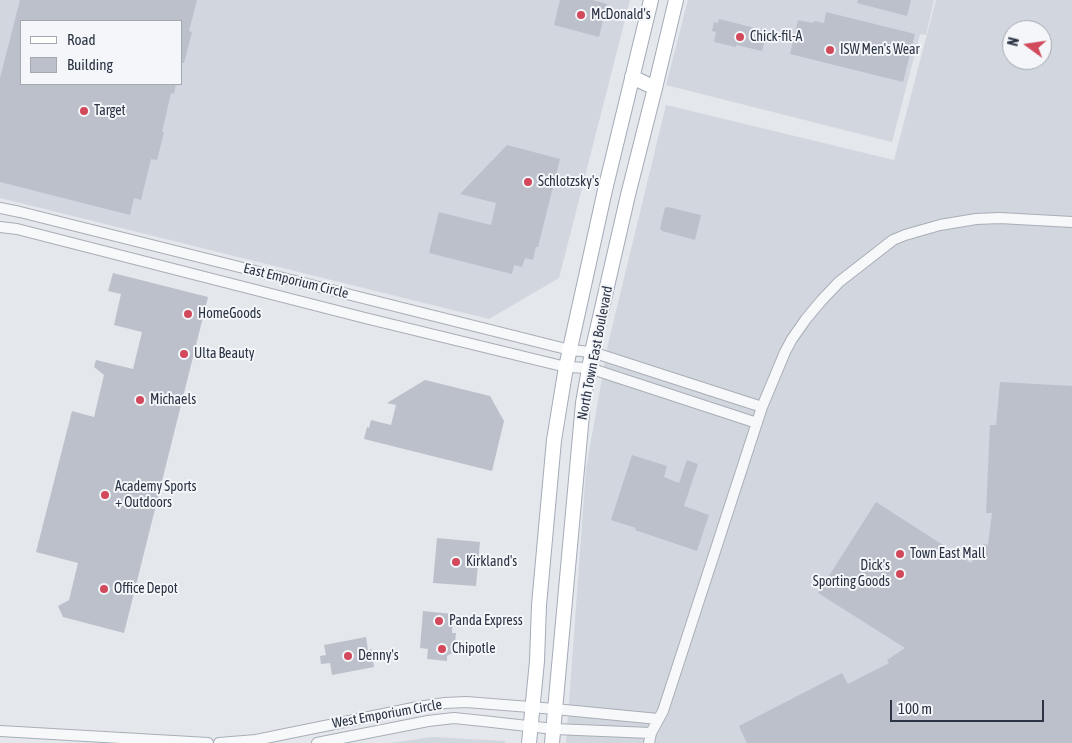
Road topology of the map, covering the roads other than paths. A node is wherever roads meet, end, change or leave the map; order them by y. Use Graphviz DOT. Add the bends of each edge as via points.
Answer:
graph roads {
  1 [pos="651,0"];
  2 [pos="676,0"];
  3 [pos="632,77"];
  4 [pos="656,88"];
  5 [pos="628,94"];
  6 [pos="0,208"];
  7 [pos="1072,222"];
  8 [pos="0,227"];
  9 [pos="90,230"];
  10 [pos="86,247"];
  11 [pos="245,268"];
  12 [pos="241,286"];
  13 [pos="370,300"];
  14 [pos="365,318"];
  15 [pos="570,350"];
  16 [pos="592,352"];
  17 [pos="566,366"];
  18 [pos="589,368"];
  19 [pos="762,407"];
  20 [pos="757,423"];
  21 [pos="532,708"];
  22 [pos="556,709"];
  23 [pos="358,719"];
  24 [pos="658,719"];
  25 [pos="531,727"];
  26 [pos="0,731"];
  27 [pos="361,734"];
  28 [pos="553,736"];
  29 [pos="650,738"];
  30 [pos="84,739"];
  31 [pos="234,742"];
  32 [pos="208,743"];
  33 [pos="220,743"];
  34 [pos="316,743"];
  35 [pos="529,743"];
  1 -- 3 [label="main road, North Town East Boulevard"];
  2 -- 4 [label="main road, North Town East Boulevard"];
  3 -- 4 [label="main road"];
  3 -- 5 [label="main road, North Town East Boulevard"];
  4 -- 5 [label="main road"];
  4 -- 16 [label="main road, North Town East Boulevard"];
  5 -- 15 [label="main road, North Town East Boulevard"];
  6 -- 9 [label="street, East Emporium Circle"];
  7 -- 19 [label="street" via="976,219 940,225 894,240 839,282 806,318 785,352"];
  8 -- 10 [label="street, East Emporium Circle"];
  9 -- 10 [label="street"];
  9 -- 11 [label="street, East Emporium Circle"];
  10 -- 12 [label="street, East Emporium Circle"];
  11 -- 12 [label="street"];
  11 -- 13 [label="street, East Emporium Circle"];
  12 -- 14 [label="street, East Emporium Circle"];
  13 -- 14 [label="street"];
  13 -- 15 [label="street, East Emporium Circle"];
  14 -- 17 [label="street, East Emporium Circle"];
  15 -- 16 [label="street, East Emporium Circle"];
  15 -- 17 [label="main road, North Town East Boulevard"];
  16 -- 18 [label="main road, North Town East Boulevard"];
  16 -- 19 [label="street"];
  17 -- 18 [label="street, East Emporium Circle"];
  17 -- 21 [label="main road, North Town East Boulevard" via="554,440"];
  18 -- 20 [label="street"];
  18 -- 22 [label="main road, North Town East Boulevard" via="583,404"];
  19 -- 20 [label="street"];
  20 -- 24 [label="street"];
  21 -- 22 [label="street, West Emporium Circle"];
  21 -- 23 [label="street, West Emporium Circle" via="445,703"];
  21 -- 25 [label="main road, North Town East Boulevard"];
  22 -- 24 [label="street, West Emporium Circle"];
  22 -- 28 [label="main road, North Town East Boulevard"];
  23 -- 27 [label="street"];
  23 -- 31 [label="street, West Emporium Circle"];
  24 -- 29 [label="street"];
  25 -- 27 [label="street, West Emporium Circle" via="454,718"];
  25 -- 28 [label="street, West Emporium Circle"];
  25 -- 35 [label="main road, North Town East Boulevard"];
  26 -- 30 [label="street"];
  27 -- 34 [label="street, West Emporium Circle"];
  28 -- 29 [label="street"];
  30 -- 32 [label="street"];
  31 -- 33 [label="street, West Emporium Circle"];
}
